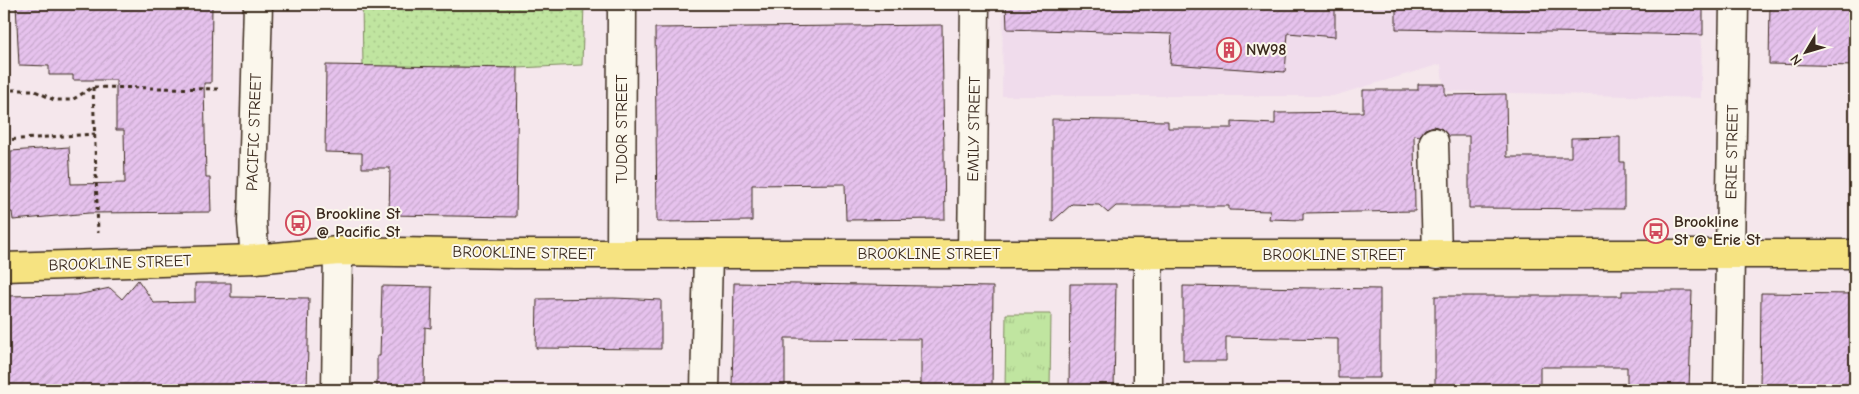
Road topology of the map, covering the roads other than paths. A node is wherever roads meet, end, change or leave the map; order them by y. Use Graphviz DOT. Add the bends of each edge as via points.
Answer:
graph roads {
  1 [pos="258,4"];
  2 [pos="622,4"];
  3 [pos="975,4"];
  4 [pos="1734,4"];
  5 [pos="1434,142"];
  6 [pos="338,251"];
  7 [pos="621,254"];
  8 [pos="708,254"];
  9 [pos="972,254"];
  10 [pos="1148,254"];
  11 [pos="1730,254"];
  12 [pos="1855,254"];
  13 [pos="1437,255"];
  14 [pos="255,259"];
  15 [pos="4,267"];
  16 [pos="336,390"];
  17 [pos="705,390"];
  18 [pos="1148,390"];
  19 [pos="1728,390"];
  1 -- 14 [label="street, PACIFIC STREET" via="252,222"];
  2 -- 7 [label="street, TUDOR STREET"];
  3 -- 9 [label="street, EMILY STREET"];
  4 -- 11 [label="street, ERIE STREET"];
  5 -- 13 [label="street"];
  6 -- 7 [label="main road, BROOKLINE STREET"];
  6 -- 14 [label="main road, BROOKLINE STREET"];
  6 -- 16 [label="street"];
  7 -- 8 [label="main road, BROOKLINE STREET"];
  8 -- 9 [label="main road, BROOKLINE STREET"];
  8 -- 17 [label="street"];
  9 -- 10 [label="main road, BROOKLINE STREET"];
  10 -- 13 [label="main road, BROOKLINE STREET"];
  10 -- 18 [label="street"];
  11 -- 12 [label="main road, BROOKLINE STREET"];
  11 -- 13 [label="main road, BROOKLINE STREET"];
  11 -- 19 [label="street, ERIE STREET"];
  14 -- 15 [label="main road, BROOKLINE STREET"];
}
